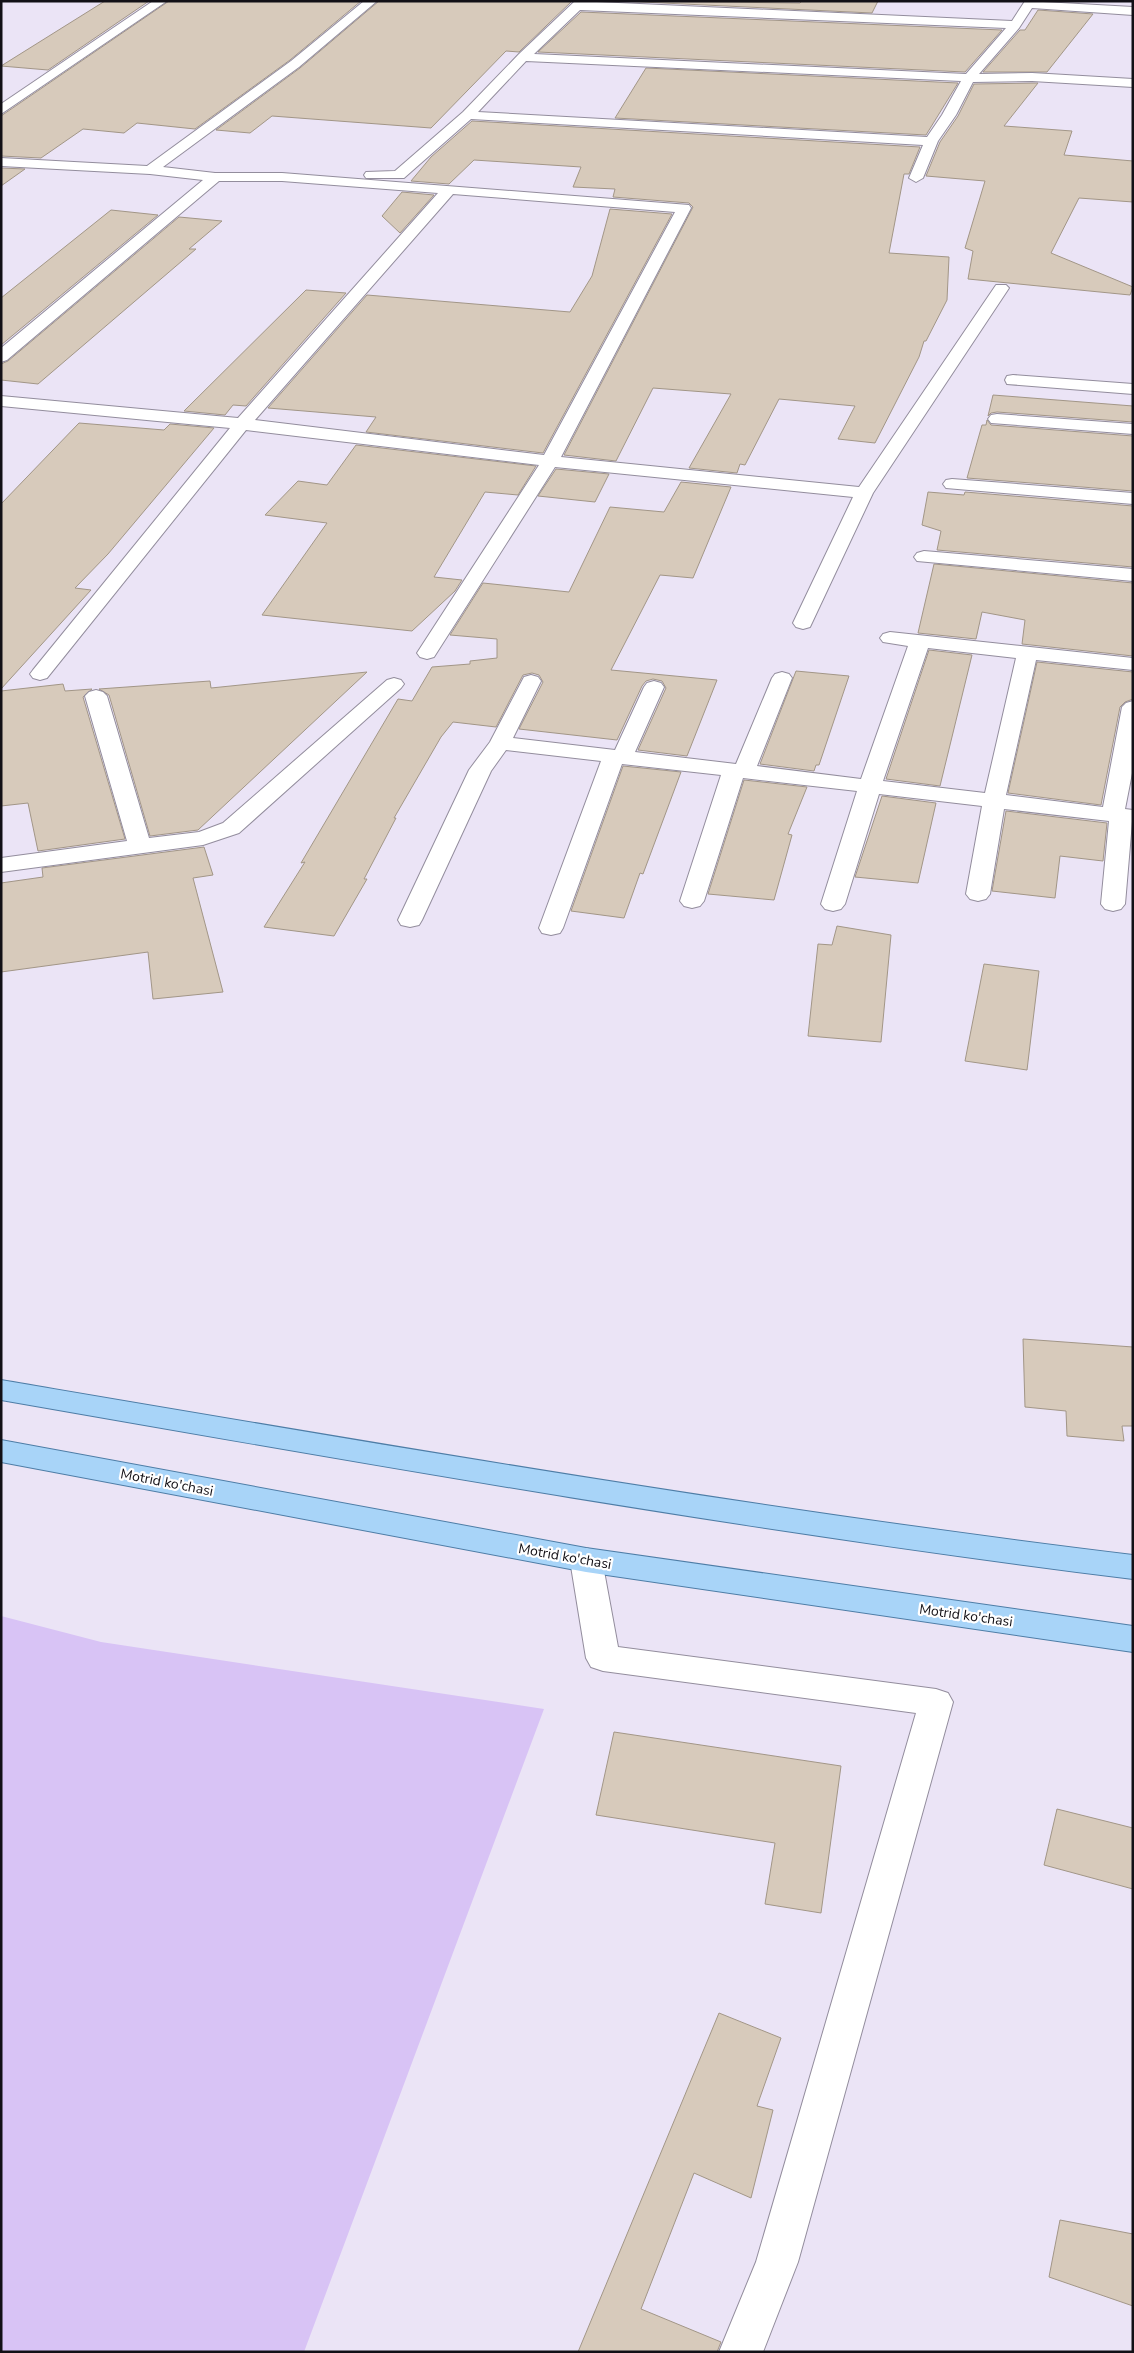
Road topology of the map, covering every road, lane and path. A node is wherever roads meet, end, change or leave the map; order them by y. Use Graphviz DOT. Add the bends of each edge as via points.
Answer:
graph roads {
  1 [pos="161,1"];
  2 [pos="371,1"];
  3 [pos="1030,2"];
  4 [pos="580,3"];
  5 [pos="1133,11"];
  6 [pos="1015,25"];
  7 [pos="523,57"];
  8 [pos="969,78"];
  9 [pos="1133,83"];
  10 [pos="1,110"];
  11 [pos="468,115"];
  12 [pos="931,141"];
  13 [pos="1,162"];
  14 [pos="150,170"];
  15 [pos="215,177"];
  16 [pos="282,177"];
  17 [pos="916,178"];
  18 [pos="448,191"];
  19 [pos="1001,288"];
  20 [pos="1,357"];
  21 [pos="1013,380"];
  22 [pos="1133,389"];
  23 [pos="1,401"];
  24 [pos="997,419"];
  25 [pos="242,424"];
  26 [pos="1133,429"];
  27 [pos="550,461"];
  28 [pos="952,484"];
  29 [pos="864,493"];
  30 [pos="1133,499"];
  31 [pos="924,557"];
  32 [pos="1133,575"];
  33 [pos="803,623"];
  34 [pos="890,638"];
  35 [pos="920,641"];
  36 [pos="1027,652"];
  37 [pos="427,653"];
  38 [pos="1133,664"];
  39 [pos="40,674"];
  40 [pos="782,678"];
  41 [pos="532,681"];
  42 [pos="394,684"];
  43 [pos="654,687"];
  44 [pos="96,696"];
  45 [pos="1133,706"];
  46 [pos="500,742"];
  47 [pos="618,756"];
  48 [pos="739,771"];
  49 [pos="870,786"];
  50 [pos="994,801"];
  51 [pos="1122,816"];
  52 [pos="140,847"];
  53 [pos="1,866"];
  54 [pos="978,894"];
  55 [pos="692,901"];
  56 [pos="833,904"];
  57 [pos="1113,904"];
  58 [pos="410,920"];
  59 [pos="551,928"];
  60 [pos="1,1390"];
  61 [pos="1,1451"];
  62 [pos="586,1560"];
  63 [pos="1133,1567"];
  64 [pos="1133,1639"];
  65 [pos="741,2352"];
  1 -- 10 [label="street"];
  2 -- 14 [label="street" via="294,64"];
  3 -- 5 [label="street"];
  3 -- 6 [label="street"];
  4 -- 6 [label="street"];
  4 -- 7 [label="street"];
  6 -- 8 [label="street"];
  7 -- 8 [label="street"];
  7 -- 11 [label="street"];
  8 -- 9 [label="street" via="1032,77"];
  8 -- 12 [label="street" via="949,116"];
  11 -- 12 [label="street"];
  11 -- 16 [label="street" via="399,175"];
  12 -- 17 [label="street"];
  13 -- 14 [label="street"];
  14 -- 15 [label="street"];
  15 -- 16 [label="street"];
  15 -- 20 [label="street"];
  16 -- 18 [label="street"];
  18 -- 25 [label="street"];
  18 -- 27 [label="street" via="684,208"];
  19 -- 29 [label="street"];
  21 -- 22 [label="street"];
  23 -- 25 [label="street"];
  24 -- 26 [label="street"];
  25 -- 27 [label="street"];
  25 -- 39 [label="street"];
  27 -- 29 [label="street"];
  27 -- 37 [label="street"];
  28 -- 30 [label="street"];
  29 -- 33 [label="street"];
  31 -- 32 [label="street"];
  34 -- 35 [label="street"];
  35 -- 36 [label="street"];
  35 -- 49 [label="street"];
  36 -- 38 [label="street"];
  36 -- 50 [label="street"];
  40 -- 48 [label="street"];
  41 -- 46 [label="street"];
  42 -- 52 [label="street" via="231,828 204,838"];
  43 -- 47 [label="street"];
  44 -- 52 [label="street"];
  45 -- 51 [label="street"];
  46 -- 47 [label="street"];
  46 -- 58 [label="street" via="480,770"];
  47 -- 48 [label="street"];
  47 -- 59 [label="street"];
  48 -- 49 [label="street"];
  48 -- 55 [label="street"];
  49 -- 50 [label="street"];
  49 -- 56 [label="street"];
  50 -- 51 [label="street"];
  50 -- 54 [label="street"];
  51 -- 57 [label="street"];
  52 -- 53 [label="street"];
  60 -- 63 [label="main road" via="616,1496 1012,1553"];
  61 -- 62 [label="main road, Motrid ko'chasi"];
  62 -- 64 [label="main road, Motrid ko'chasi"];
  62 -- 65 [label="street" via="602,1658 936,1702 777,2262"];
}
